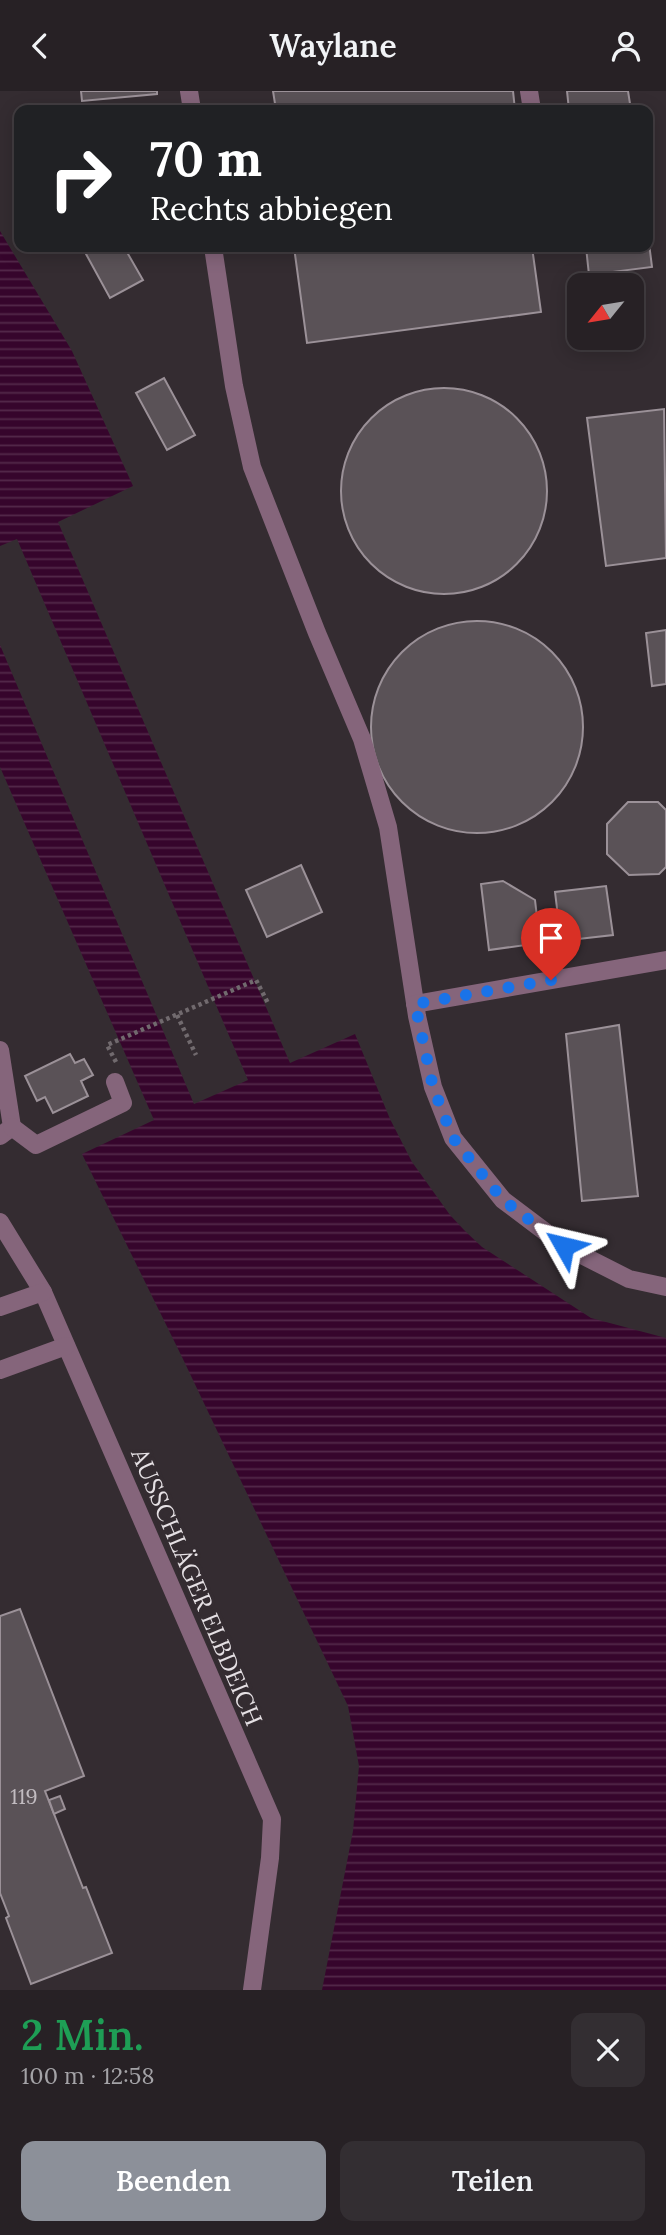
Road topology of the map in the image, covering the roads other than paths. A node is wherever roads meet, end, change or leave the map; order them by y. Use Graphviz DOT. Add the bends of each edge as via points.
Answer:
graph roads {
  1 [pos="214,252"];
  2 [pos="666,960"];
  3 [pos="415,1004"];
  4 [pos="0,1049"];
  5 [pos="115,1082"];
  6 [pos="6,1131"];
  7 [pos="0,1222"];
  8 [pos="666,1287"];
  9 [pos="43,1292"];
  10 [pos="0,1307"];
  11 [pos="66,1346"];
  12 [pos="0,1370"];
  13 [pos="252,1990"];
  1 -- 3 [label="street" via="234,386 252,467 362,739 388,827"];
  2 -- 3 [label="street"];
  3 -- 8 [label="street" via="433,1087 453,1138 503,1200 564,1246 629,1279"];
  4 -- 6 [label="street"];
  5 -- 6 [label="street" via="123,1103 36,1145"];
  7 -- 9 [label="street, AUSSCHLÄGER ELBDEICH"];
  9 -- 10 [label="street"];
  9 -- 11 [label="street, AUSSCHLÄGER ELBDEICH"];
  11 -- 12 [label="street"];
  11 -- 13 [label="street, AUSSCHLÄGER ELBDEICH" via="272,1819"];
}
